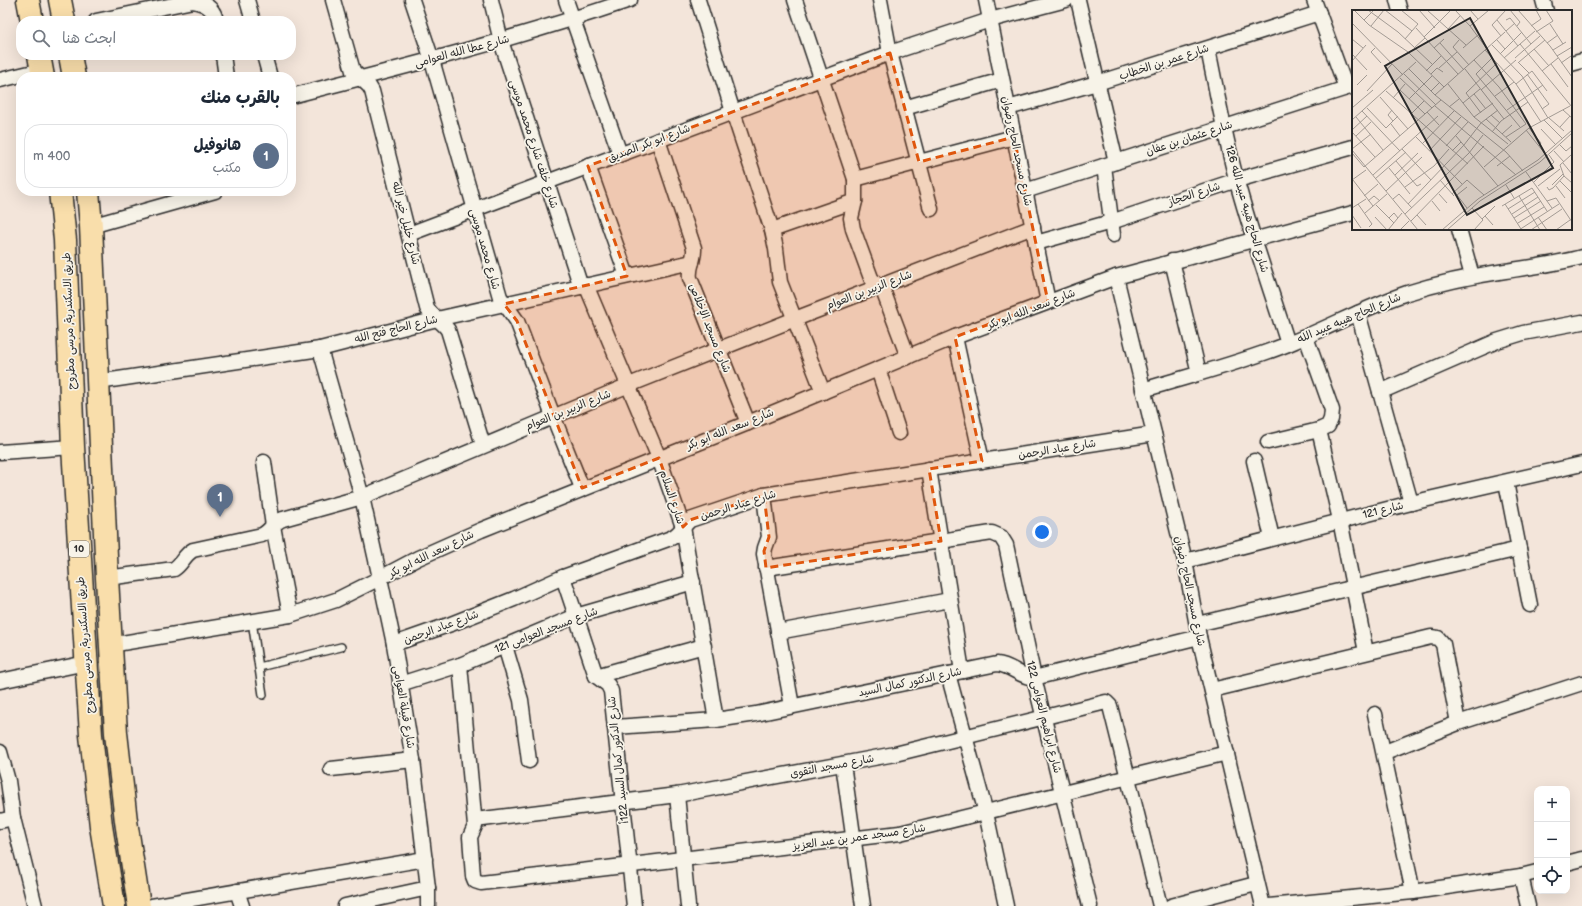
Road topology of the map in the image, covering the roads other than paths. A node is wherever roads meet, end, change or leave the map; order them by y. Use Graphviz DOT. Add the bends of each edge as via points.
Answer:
graph roads {
  1 [pos="28,0"];
  2 [pos="60,0"];
  3 [pos="247,0"];
  4 [pos="333,0"];
  5 [pos="412,0"];
  6 [pos="491,0"];
  7 [pos="566,0"];
  8 [pos="630,0"];
  9 [pos="698,0"];
  10 [pos="795,0"];
  11 [pos="880,0"];
  12 [pos="986,0"];
  13 [pos="1066,0"];
  14 [pos="1078,0"];
  15 [pos="1397,0"];
  16 [pos="1543,0"];
  17 [pos="1316,7"];
  18 [pos="1400,10"];
  19 [pos="1546,10"];
  20 [pos="31,16"];
  21 [pos="63,16"];
  22 [pos="120,16"];
  23 [pos="214,16"];
  24 [pos="252,16"];
  25 [pos="573,20"];
  26 [pos="990,20"];
  27 [pos="501,41"];
  28 [pos="1208,48"];
  29 [pos="890,53"];
  30 [pos="71,60"];
  31 [pos="223,60"];
  32 [pos="265,60"];
  33 [pos="432,60"];
  34 [pos="1582,60"];
  35 [pos="1572,64"];
  36 [pos="41,67"];
  37 [pos="25,72"];
  38 [pos="73,72"];
  39 [pos="225,72"];
  40 [pos="269,72"];
  41 [pos="16,75"];
  42 [pos="360,79"];
  43 [pos="822,79"];
  44 [pos="0,80"];
  45 [pos="1002,80"];
  46 [pos="1097,84"];
  47 [pos="1350,87"];
  48 [pos="296,95"];
  49 [pos="904,108"];
  50 [pos="1008,108"];
  51 [pos="733,112"];
  52 [pos="1224,127"];
  53 [pos="1014,137"];
  54 [pos="658,140"];
  55 [pos="1352,148"];
  56 [pos="620,154"];
  57 [pos="919,162"];
  58 [pos="1110,164"];
  59 [pos="588,166"];
  60 [pos="856,179"];
  61 [pos="1237,180"];
  62 [pos="547,182"];
  63 [pos="1025,191"];
  64 [pos="61,196"];
  65 [pos="88,196"];
  66 [pos="197,196"];
  67 [pos="854,201"];
  68 [pos="931,208"];
  69 [pos="474,210"];
  70 [pos="1352,213"];
  71 [pos="91,226"];
  72 [pos="1033,227"];
  73 [pos="1112,228"];
  74 [pos="772,230"];
  75 [pos="1459,230"];
  76 [pos="409,234"];
  77 [pos="1253,239"];
  78 [pos="1036,243"];
  79 [pos="1582,257"];
  80 [pos="1172,261"];
  81 [pos="692,262"];
  82 [pos="627,276"];
  83 [pos="1472,276"];
  84 [pos="1116,277"];
  85 [pos="584,286"];
  86 [pos="879,286"];
  87 [pos="1048,302"];
  88 [pos="504,304"];
  89 [pos="1358,313"];
  90 [pos="436,319"];
  91 [pos="795,319"];
  92 [pos="1582,322"];
  93 [pos="1306,336"];
  94 [pos="955,337"];
  95 [pos="1288,344"];
  96 [pos="320,349"];
  97 [pos="718,349"];
  98 [pos="908,357"];
  99 [pos="878,369"];
  100 [pos="1199,373"];
  101 [pos="98,382"];
  102 [pos="629,385"];
  103 [pos="1143,390"];
  104 [pos="823,392"];
  105 [pos="1380,392"];
  106 [pos="553,416"];
  107 [pos="748,423"];
  108 [pos="1319,430"];
  109 [pos="899,433"];
  110 [pos="1154,434"];
  111 [pos="1268,442"];
  112 [pos="483,445"];
  113 [pos="73,447"];
  114 [pos="0,452"];
  115 [pos="659,458"];
  116 [pos="982,461"];
  117 [pos="1254,461"];
  118 [pos="264,462"];
  119 [pos="1582,464"];
  120 [pos="929,469"];
  121 [pos="1506,482"];
  122 [pos="582,488"];
  123 [pos="764,495"];
  124 [pos="362,497"];
  125 [pos="1411,503"];
  126 [pos="1340,520"];
  127 [pos="273,526"];
  128 [pos="683,526"];
  129 [pos="1272,538"];
  130 [pos="941,541"];
  131 [pos="1519,549"];
  132 [pos="1186,561"];
  133 [pos="766,568"];
  134 [pos="563,577"];
  135 [pos="107,578"];
  136 [pos="380,578"];
  137 [pos="693,582"];
  138 [pos="1353,588"];
  139 [pos="950,600"];
  140 [pos="1530,605"];
  141 [pos="290,615"];
  142 [pos="576,616"];
  143 [pos="252,621"];
  144 [pos="1198,630"];
  145 [pos="778,632"];
  146 [pos="394,644"];
  147 [pos="110,645"];
  148 [pos="505,646"];
  149 [pos="704,646"];
  150 [pos="341,647"];
  151 [pos="1366,652"];
  152 [pos="86,663"];
  153 [pos="460,665"];
  154 [pos="259,668"];
  155 [pos="955,673"];
  156 [pos="596,676"];
  157 [pos="1034,678"];
  158 [pos="0,681"];
  159 [pos="1582,683"];
  160 [pos="400,684"];
  161 [pos="1212,690"];
  162 [pos="263,696"];
  163 [pos="792,706"];
  164 [pos="1376,714"];
  165 [pos="1043,717"];
  166 [pos="716,720"];
  167 [pos="1458,723"];
  168 [pos="615,727"];
  169 [pos="965,736"];
  170 [pos="0,752"];
  171 [pos="1385,752"];
  172 [pos="1227,753"];
  173 [pos="413,760"];
  174 [pos="529,762"];
  175 [pos="843,764"];
  176 [pos="331,769"];
  177 [pos="1128,778"];
  178 [pos="1062,794"];
  179 [pos="677,795"];
  180 [pos="623,802"];
  181 [pos="986,813"];
  182 [pos="7,820"];
  183 [pos="475,820"];
  184 [pos="853,840"];
  185 [pos="425,859"];
  186 [pos="1582,859"];
  187 [pos="684,860"];
  188 [pos="1570,862"];
  189 [pos="630,866"];
  190 [pos="1534,873"];
  191 [pos="1521,876"];
  192 [pos="1256,884"];
  193 [pos="428,888"];
  194 [pos="237,891"];
  195 [pos="1413,892"];
  196 [pos="35,906"];
  197 [pos="114,906"];
  198 [pos="139,906"];
  199 [pos="152,906"];
  200 [pos="242,906"];
  201 [pos="345,906"];
  202 [pos="428,906"];
  203 [pos="634,906"];
  204 [pos="688,906"];
  205 [pos="862,906"];
  206 [pos="1006,906"];
  207 [pos="1090,906"];
  208 [pos="1160,906"];
  209 [pos="1171,906"];
  210 [pos="1263,906"];
  211 [pos="1269,906"];
  212 [pos="1528,906"];
  1 -- 20 [label="main road"];
  2 -- 21 [label="main road"];
  3 -- 24 [label="street"];
  4 -- 42 [label="street, شارع خليل خير الله" via="353,72"];
  5 -- 33 [label="street, شارع محمد موسى"];
  6 -- 27 [label="street, شارع خلف شارع محمد موسى"];
  7 -- 25 [label="street"];
  8 -- 25 [label="street, شارع عطا الله العوامى"];
  9 -- 51 [label="street"];
  10 -- 43 [label="street"];
  11 -- 29 [label="street"];
  12 -- 26 [label="street, شارع مسجد الحاج رضوان"];
  13 -- 26 [label="street, شارع ابو بكر الصديق"];
  14 -- 46 [label="street"];
  15 -- 18 [label="street"];
  16 -- 19 [label="street"];
  17 -- 28 [label="street, شارع عمر بن الخطاب"];
  17 -- 47 [label="street"];
  22 -- 23 [label="street" via="193,1 207,5"];
  25 -- 27 [label="street, شارع عطا الله العوامى"];
  25 -- 56 [label="street"];
  26 -- 29 [label="street, شارع ابو بكر الصديق"];
  26 -- 45 [label="street, شارع مسجد الحاج رضوان"];
  27 -- 33 [label="street, شارع عطا الله العوامى"];
  27 -- 62 [label="street, شارع خلف شارع محمد موسى"];
  28 -- 46 [label="street, شارع عمر بن الخطاب"];
  28 -- 52 [label="street, شارع الحاج هيبه عبيد الله 126"];
  29 -- 43 [label="street, شارع ابو بكر الصديق"];
  29 -- 49 [label="street"];
  30 -- 38 [label="main road"];
  31 -- 39 [label="street"];
  32 -- 40 [label="street"];
  33 -- 42 [label="street, شارع عطا الله العوامى"];
  33 -- 69 [label="street, شارع محمد موسى"];
  34 -- 35 [label="street"];
  36 -- 37 [label="street"];
  41 -- 44 [label="street"];
  42 -- 48 [label="street, شارع عطا الله العوامى"];
  42 -- 76 [label="street, شارع خليل خير الله" via="372,91"];
  43 -- 51 [label="street, شارع ابو بكر الصديق"];
  43 -- 60 [label="street"];
  45 -- 49 [label="street"];
  45 -- 50 [label="street, شارع مسجد الحاج رضوان"];
  46 -- 50 [label="street, شارع عمر بن الخطاب"];
  46 -- 58 [label="street"];
  47 -- 52 [label="street, شارع عثمان بن عفان"];
  49 -- 57 [label="street"];
  50 -- 53 [label="street, شارع مسجد الحاج رضوان"];
  51 -- 54 [label="street, شارع ابو بكر الصديق"];
  51 -- 74 [label="street"];
  52 -- 58 [label="street, شارع عثمان بن عفان"];
  52 -- 61 [label="street, شارع الحاج هيبه عبيد الله 126"];
  53 -- 57 [label="street"];
  53 -- 63 [label="street, شارع مسجد الحاج رضوان"];
  54 -- 56 [label="street, شارع ابو بكر الصديق"];
  54 -- 81 [label="street, شارع مسجد الإخلاص" via="694,248"];
  55 -- 61 [label="street, شارع الحجاز"];
  56 -- 59 [label="street, شارع ابو بكر الصديق"];
  57 -- 60 [label="street"];
  57 -- 68 [label="street"];
  58 -- 63 [label="street, شارع عثمان بن عفان"];
  58 -- 73 [label="street"];
  59 -- 62 [label="street, شارع ابو بكر الصديق"];
  59 -- 82 [label="street"];
  60 -- 67 [label="street"];
  61 -- 73 [label="street, شارع الحجاز"];
  61 -- 77 [label="street, شارع الحاج هيبه عبيد الله 126"];
  62 -- 69 [label="street, شارع ابو بكر الصديق"];
  62 -- 85 [label="street, شارع خلف شارع محمد موسى"];
  63 -- 72 [label="street, شارع مسجد الحاج رضوان"];
  64 -- 113 [label="main road, طريق الاسكندرية, مرسى مطروح / 10" via="65,240"];
  65 -- 71 [label="main road, 10"];
  66 -- 71 [label="street"];
  67 -- 74 [label="street"];
  67 -- 86 [label="street" via="851,218 853,229 871,278"];
  69 -- 76 [label="street, شارع ابو بكر الصديق"];
  69 -- 88 [label="street, شارع محمد موسى"];
  70 -- 77 [label="street, شارع سعد الله ابو بكر"];
  71 -- 101 [label="main road, 10"];
  72 -- 78 [label="street, شارع مسجد الحاج رضوان"];
  72 -- 86 [label="street, شارع الزبير بن العوام"];
  73 -- 78 [label="street, شارع الحجاز"];
  74 -- 91 [label="street" via="780,282"];
  75 -- 83 [label="street"];
  76 -- 90 [label="street, شارع خليل خير الله" via="428,308"];
  77 -- 80 [label="street, شارع سعد الله ابو بكر"];
  77 -- 95 [label="street, شارع الحاج هيبه عبيد الله 126"];
  78 -- 87 [label="street, شارع مسجد الحاج رضوان"];
  79 -- 83 [label="street, شارع الحاج هيبه عبيد الله" via="1540,267"];
  80 -- 84 [label="street, شارع سعد الله ابو بكر"];
  80 -- 100 [label="street"];
  81 -- 82 [label="street, شارع الحاج فتح الله"];
  81 -- 97 [label="street, شارع مسجد الإخلاص" via="689,267 690,278"];
  82 -- 85 [label="street, شارع الحاج فتح الله"];
  83 -- 89 [label="street, شارع الحاج هيبه عبيد الله" via="1408,293"];
  84 -- 87 [label="street, شارع سعد الله ابو بكر"];
  84 -- 103 [label="street, شارع مسجد الحاج رضوان"];
  85 -- 88 [label="street, شارع الحاج فتح الله"];
  85 -- 102 [label="street, شارع السلام"];
  86 -- 91 [label="street, شارع الزبير بن العوام"];
  86 -- 98 [label="street"];
  87 -- 94 [label="street, شارع سعد الله ابو بكر"];
  88 -- 90 [label="street, شارع الحاج فتح الله"];
  88 -- 106 [label="street, شارع محمد موسى" via="517,321"];
  89 -- 93 [label="street, شارع الحاج هيبه عبيد الله"];
  89 -- 105 [label="street"];
  90 -- 96 [label="street, شارع الحاج فتح الله"];
  90 -- 112 [label="street, شارع خليل خير الله" via="448,330"];
  91 -- 97 [label="street, شارع الزبير بن العوام"];
  91 -- 104 [label="street"];
  92 -- 105 [label="street" via="1523,333 1497,341"];
  93 -- 95 [label="street, شارع الحاج هيبه عبيد الله"];
  93 -- 108 [label="street" via="1332,410 1328,426"];
  94 -- 98 [label="street, شارع سعد الله ابو بكر"];
  94 -- 116 [label="street"];
  95 -- 100 [label="street, شارع الحاج هيبه عبيد الله" via="1241,362"];
  96 -- 101 [label="street, شارع الحاج فتح الله"];
  96 -- 124 [label="street, شارع قبيلة العوامى"];
  97 -- 102 [label="street, شارع الزبير بن العوام"];
  97 -- 107 [label="street, شارع مسجد الإخلاص"];
  98 -- 99 [label="street, شارع سعد الله ابو بكر"];
  99 -- 104 [label="street, شارع سعد الله ابو بكر"];
  99 -- 109 [label="street"];
  100 -- 103 [label="street, شارع الحاج هيبه عبيد الله"];
  101 -- 135 [label="main road, 10"];
  102 -- 106 [label="street, شارع الزبير بن العوام"];
  102 -- 115 [label="street, شارع السلام"];
  103 -- 110 [label="street, شارع مسجد الحاج رضوان"];
  104 -- 107 [label="street, شارع سعد الله ابو بكر"];
  105 -- 125 [label="street"];
  106 -- 112 [label="street, شارع الزبير بن العوام"];
  106 -- 122 [label="street, شارع محمد موسى"];
  107 -- 115 [label="street, شارع سعد الله ابو بكر"];
  108 -- 111 [label="street"];
  108 -- 126 [label="street"];
  110 -- 116 [label="street, شارع عباد الرحمن"];
  110 -- 132 [label="street, شارع مسجد الحاج رضوان"];
  112 -- 124 [label="street, شارع الزبير بن العوام"];
  113 -- 114 [label="street"];
  113 -- 152 [label="main road, طريق الاسكندرية, مرسى مطروح / 10"];
  115 -- 122 [label="street, شارع سعد الله ابو بكر"];
  115 -- 128 [label="street, شارع السلام"];
  116 -- 120 [label="street, شارع عباد الرحمن"];
  117 -- 129 [label="street"];
  118 -- 127 [label="street"];
  119 -- 121 [label="street, شارع 121"];
  120 -- 123 [label="street, شارع عباد الرحمن"];
  120 -- 130 [label="street"];
  121 -- 125 [label="street, شارع 121"];
  121 -- 131 [label="street"];
  122 -- 136 [label="street, شارع سعد الله ابو بكر" via="418,558"];
  123 -- 128 [label="street, شارع عباد الرحمن" via="690,520"];
  123 -- 133 [label="street" via="769,537 764,551"];
  124 -- 127 [label="street, شارع الزبير بن العوام" via="283,519"];
  124 -- 136 [label="street, شارع قبيلة العوامى"];
  125 -- 126 [label="street, شارع 121"];
  126 -- 129 [label="street, شارع 121"];
  126 -- 138 [label="street"];
  127 -- 135 [label="street, شارع الزبير بن العوام" via="262,535 189,552 178,567 170,570"];
  127 -- 141 [label="street"];
  128 -- 134 [label="street, شارع عباد الرحمن" via="678,534 671,538"];
  128 -- 137 [label="street, شارع السلام"];
  129 -- 132 [label="street, شارع 121"];
  130 -- 133 [label="street"];
  130 -- 139 [label="street"];
  130 -- 157 [label="street, شارع ابراهيم العوامى 122" via="992,533 1001,537 1006,545"];
  131 -- 138 [label="street"];
  131 -- 140 [label="street"];
  132 -- 144 [label="street, شارع مسجد الحاج رضوان"];
  133 -- 145 [label="street"];
  134 -- 142 [label="street, شارع الدكتور كمال السيد 122أ"];
  134 -- 146 [label="street, شارع عباد الرحمن" via="451,624"];
  135 -- 147 [label="main road, 10"];
  136 -- 141 [label="street, شارع سعد الله ابو بكر" via="336,600"];
  136 -- 146 [label="street, شارع قبيلة العوامى"];
  137 -- 142 [label="street, شارع مسجد العوامى 121"];
  137 -- 149 [label="street, شارع السلام"];
  138 -- 144 [label="street"];
  138 -- 151 [label="street"];
  139 -- 145 [label="street"];
  139 -- 155 [label="street"];
  141 -- 143 [label="street, شارع سعد الله ابو بكر"];
  142 -- 148 [label="street, شارع مسجد العوامى 121"];
  142 -- 156 [label="street, شارع الدكتور كمال السيد 122أ"];
  143 -- 147 [label="street, شارع سعد الله ابو بكر"];
  143 -- 154 [label="lane"];
  144 -- 157 [label="street"];
  144 -- 161 [label="street, شارع مسجد الحاج رضوان"];
  145 -- 163 [label="street"];
  146 -- 160 [label="street, شارع قبيلة العوامى"];
  147 -- 198 [label="main road, 10" via="116,734"];
  148 -- 153 [label="street, شارع مسجد العوامى 121"];
  148 -- 174 [label="street" via="521,700"];
  149 -- 156 [label="street"];
  149 -- 166 [label="street, شارع السلام"];
  150 -- 154 [label="lane"];
  151 -- 161 [label="street"];
  151 -- 167 [label="street" via="1422,638 1438,638 1446,652"];
  152 -- 158 [label="street"];
  152 -- 197 [label="main road, طريق الاسكندرية, مرسى مطروح / 10" via="101,826"];
  153 -- 160 [label="street, شارع مسجد العوامى 121"];
  153 -- 183 [label="street"];
  154 -- 162 [label="lane"];
  155 -- 157 [label="street, شارع الدكتور كمال السيد" via="1002,665 1020,675"];
  155 -- 163 [label="street, شارع الدكتور كمال السيد"];
  155 -- 169 [label="street"];
  156 -- 168 [label="street, شارع الدكتور كمال السيد 122أ" via="610,688"];
  157 -- 165 [label="street, شارع ابراهيم العوامى 122"];
  159 -- 167 [label="street"];
  160 -- 173 [label="street, شارع قبيلة العوامى"];
  161 -- 172 [label="street, شارع مسجد الحاج رضوان"];
  163 -- 166 [label="street, شارع الدكتور كمال السيد"];
  164 -- 171 [label="street"];
  165 -- 169 [label="street, شارع مسجد التقوى"];
  165 -- 177 [label="street, شارع مسجد التقوى" via="1108,703"];
  165 -- 178 [label="street, شارع ابراهيم العوامى 122"];
  166 -- 168 [label="street, شارع الدكتور كمال السيد"];
  167 -- 171 [label="street"];
  168 -- 180 [label="street, شارع الدكتور كمال السيد 122أ"];
  169 -- 175 [label="street, شارع مسجد التقوى"];
  169 -- 181 [label="street"];
  170 -- 182 [label="street" via="8,781"];
  171 -- 195 [label="street"];
  172 -- 177 [label="street, شارع مسجد عمر بن عبد العزيز"];
  172 -- 192 [label="street, شارع مسجد الحاج رضوان"];
  173 -- 176 [label="street"];
  173 -- 185 [label="street, شارع قبيلة العوامى"];
  175 -- 179 [label="street, شارع مسجد التقوى"];
  175 -- 184 [label="street"];
  177 -- 178 [label="street, شارع مسجد عمر بن عبد العزيز"];
  177 -- 208 [label="street"];
  178 -- 181 [label="street, شارع مسجد عمر بن عبد العزيز"];
  178 -- 207 [label="street, شارع ابراهيم العوامى 122"];
  179 -- 180 [label="street, شارع مسجد التقوى"];
  179 -- 187 [label="street"];
  180 -- 183 [label="street, شارع مسجد التقوى"];
  180 -- 189 [label="street, شارع الدكتور كمال السيد 122أ"];
  181 -- 184 [label="street, شارع مسجد عمر بن عبد العزيز" via="900,833"];
  181 -- 206 [label="street"];
  182 -- 196 [label="street"];
  183 -- 189 [label="street, شارع مسجد عمر بن عبد العزيز" via="470,841 473,876 476,881 484,884"];
  184 -- 187 [label="street, شارع مسجد عمر بن عبد العزيز"];
  184 -- 205 [label="street"];
  185 -- 193 [label="street, شارع قبيلة العوامى"];
  185 -- 194 [label="street"];
  186 -- 188 [label="street"];
  187 -- 189 [label="street, شارع مسجد عمر بن عبد العزيز"];
  187 -- 204 [label="street"];
  189 -- 203 [label="street, شارع الدكتور كمال السيد 122أ"];
  190 -- 191 [label="street"];
  191 -- 195 [label="street"];
  191 -- 212 [label="street"];
  192 -- 209 [label="street"];
  192 -- 210 [label="street, شارع مسجد الحاج رضوان"];
  193 -- 201 [label="street"];
  193 -- 202 [label="street, شارع قبيلة العوامى"];
  194 -- 199 [label="street"];
  194 -- 200 [label="street"];
  195 -- 211 [label="street"];
}
